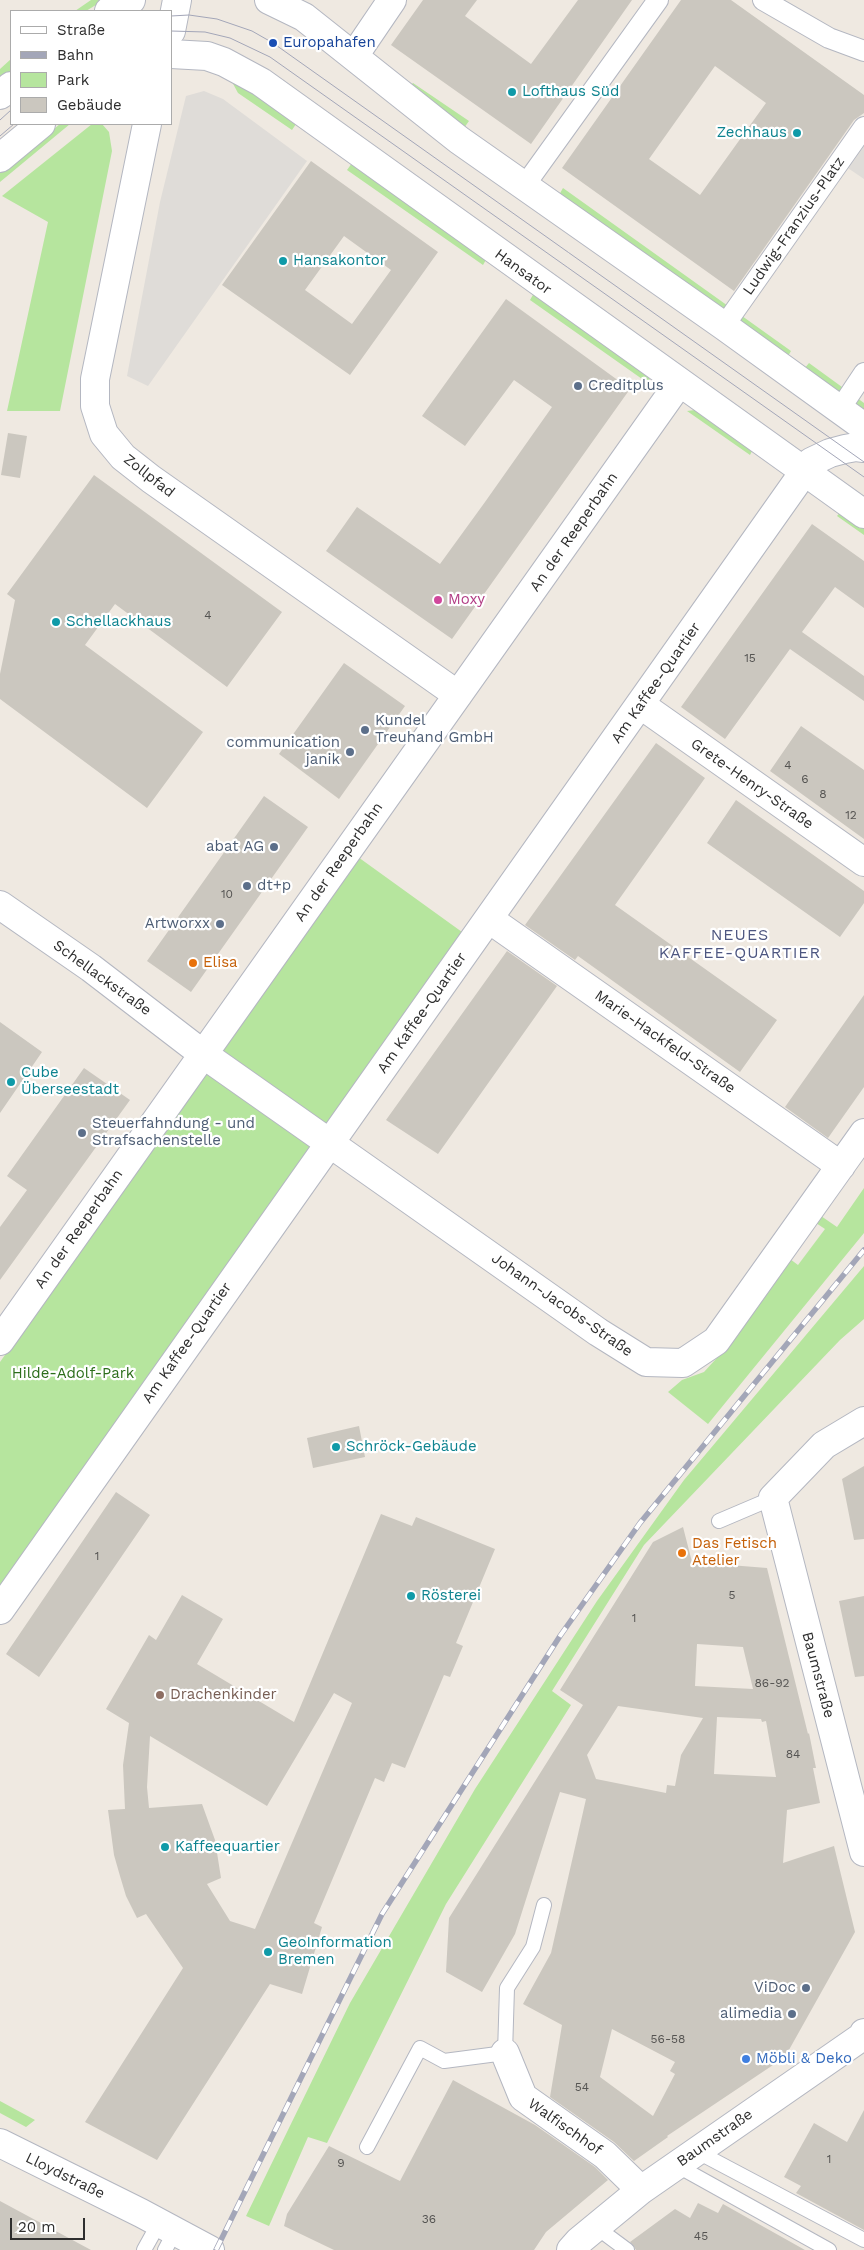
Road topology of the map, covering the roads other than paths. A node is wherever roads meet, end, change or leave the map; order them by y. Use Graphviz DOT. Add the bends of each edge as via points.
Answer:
graph roads {
  1 [pos="131,0"];
  2 [pos="177,0"];
  3 [pos="269,0"];
  4 [pos="392,0"];
  5 [pos="658,0"];
  6 [pos="763,0"];
  7 [pos="111,10"];
  8 [pos="172,26"];
  9 [pos="864,51"];
  10 [pos="172,54"];
  11 [pos="354,56"];
  12 [pos="10,87"];
  13 [pos="0,95"];
  14 [pos="39,125"];
  15 [pos="147,125"];
  16 [pos="864,127"];
  17 [pos="0,158"];
  18 [pos="525,185"];
  19 [pos="724,326"];
  20 [pos="864,373"];
  21 [pos="679,383"];
  22 [pos="840,409"];
  23 [pos="864,427"];
  24 [pos="864,448"];
  25 [pos="804,472"];
  26 [pos="864,514"];
  27 [pos="458,695"];
  28 [pos="641,705"];
  29 [pos="864,862"];
  30 [pos="0,905"];
  31 [pos="489,919"];
  32 [pos="203,1054"];
  33 [pos="864,1134"];
  34 [pos="330,1142"];
  35 [pos="841,1166"];
  36 [pos="0,1341"];
  37 [pos="864,1421"];
  38 [pos="773,1498"];
  39 [pos="719,1521"];
  40 [pos="0,1610"];
  41 [pos="864,1852"];
  42 [pos="544,1905"];
  43 [pos="864,2035"];
  44 [pos="505,2053"];
  45 [pos="0,2144"];
  46 [pos="367,2147"];
  47 [pos="686,2158"];
  48 [pos="641,2190"];
  49 [pos="596,2227"];
  50 [pos="166,2235"];
  51 [pos="864,2240"];
  52 [pos="144,2250"];
  53 [pos="210,2250"];
  54 [pos="571,2250"];
  55 [pos="627,2250"];
  56 [pos="829,2250"];
  1 -- 7 [label="street"];
  2 -- 8 [label="street"];
  3 -- 11 [label="street" via="304,18"];
  4 -- 11 [label="street"];
  5 -- 18 [label="street"];
  6 -- 9 [label="street" via="829,38"];
  10 -- 21 [label="street, Hansator" via="207,56 261,82"];
  11 -- 18 [label="street" via="398,94"];
  12 -- 13 [label="street"];
  14 -- 17 [label="street"];
  15 -- 27 [label="street, Zollpfad" via="95,379 95,406 104,434 124,457 151,479"];
  16 -- 19 [label="street, Ludwig-Franzius-Platz"];
  18 -- 19 [label="street"];
  19 -- 22 [label="street"];
  20 -- 22 [label="street"];
  21 -- 25 [label="street, Hansator"];
  21 -- 27 [label="street, An der Reeperbahn"];
  22 -- 23 [label="street"];
  24 -- 25 [label="street, Am Kaffee-Quartier" via="856,446 830,453 812,462"];
  25 -- 26 [label="street, Hansator"];
  25 -- 28 [label="street, Am Kaffee-Quartier"];
  27 -- 32 [label="street, An der Reeperbahn"];
  28 -- 29 [label="street, Grete-Henry-Straße"];
  28 -- 31 [label="street, Am Kaffee-Quartier"];
  30 -- 32 [label="street, Schellackstraße" via="91,968"];
  31 -- 34 [label="street, Am Kaffee-Quartier"];
  31 -- 35 [label="street, Marie-Hackfeld-Straße"];
  32 -- 34 [label="street, Schellackstraße"];
  32 -- 36 [label="street, An der Reeperbahn"];
  33 -- 35 [label="street, Johann-Jacobs-Straße"];
  34 -- 35 [label="street, Johann-Jacobs-Straße" via="598,1332 646,1362 682,1363 716,1341"];
  34 -- 40 [label="street, Am Kaffee-Quartier"];
  37 -- 38 [label="street" via="824,1445"];
  38 -- 39 [label="lane"];
  38 -- 41 [label="street, Baumstraße"];
  42 -- 44 [label="lane" via="533,1946 507,1988"];
  43 -- 47 [label="street, Baumstraße"];
  44 -- 46 [label="lane" via="444,2061 420,2048"];
  44 -- 48 [label="street, Walfischhof" via="523,2097 605,2155"];
  45 -- 50 [label="street, Lloydstraße"];
  47 -- 48 [label="street, Baumstraße"];
  47 -- 51 [label="lane"];
  47 -- 56 [label="lane"];
  48 -- 49 [label="street, Baumstraße"];
  49 -- 54 [label="street, Baumstraße"];
  49 -- 55 [label="lane"];
  50 -- 52 [label="lane"];
  50 -- 53 [label="street, Lloydstraße"];
}
